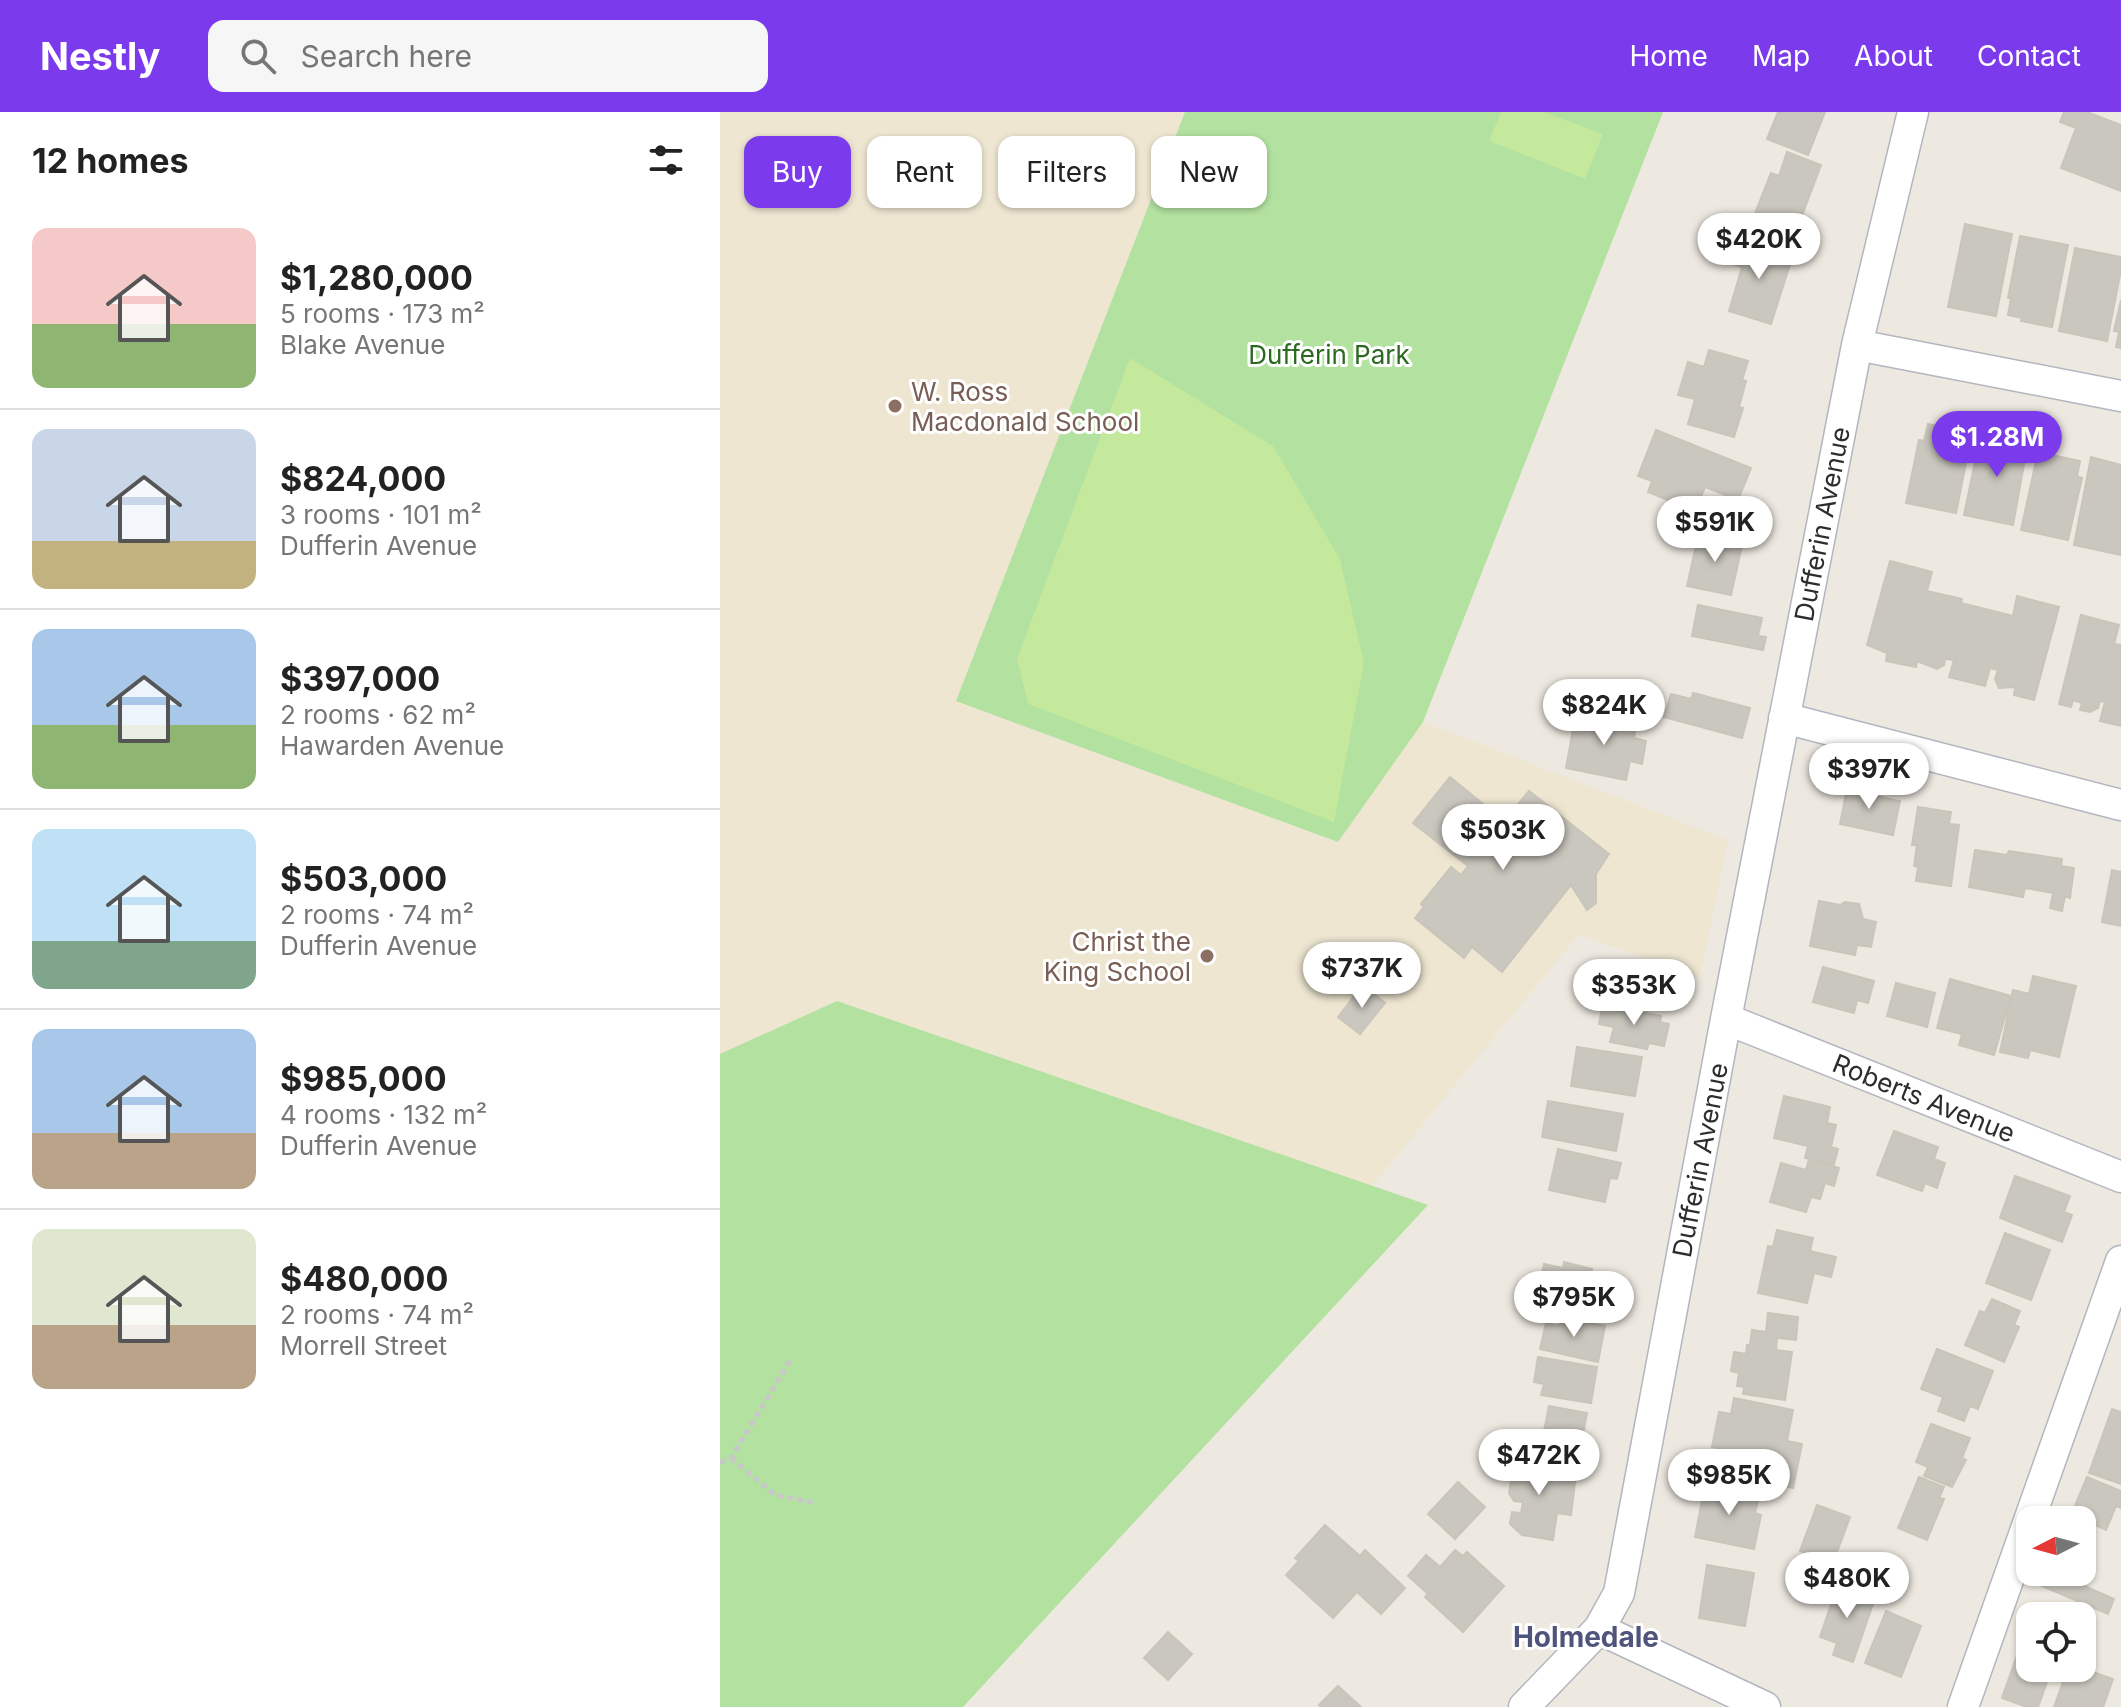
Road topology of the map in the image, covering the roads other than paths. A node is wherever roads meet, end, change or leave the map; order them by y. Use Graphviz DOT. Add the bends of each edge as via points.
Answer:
graph roads {
  1 [pos="1913,112"];
  2 [pos="1857,345"];
  3 [pos="2121,396"];
  4 [pos="1784,718"];
  5 [pos="2121,805"];
  6 [pos="1726,1019"];
  7 [pos="2121,1177"];
  8 [pos="2121,1261"];
  9 [pos="1599,1629"];
  10 [pos="1524,1707"];
  11 [pos="1765,1707"];
  12 [pos="1963,1707"];
  1 -- 2 [label="street, Dufferin Avenue"];
  2 -- 3 [label="street"];
  2 -- 4 [label="street, Dufferin Avenue"];
  4 -- 5 [label="street"];
  4 -- 6 [label="street, Dufferin Avenue"];
  6 -- 7 [label="street, Roberts Avenue"];
  6 -- 9 [label="street, Dufferin Avenue" via="1619,1593"];
  8 -- 12 [label="street"];
  9 -- 10 [label="street, Dufferin Avenue"];
  9 -- 11 [label="street"];
}
